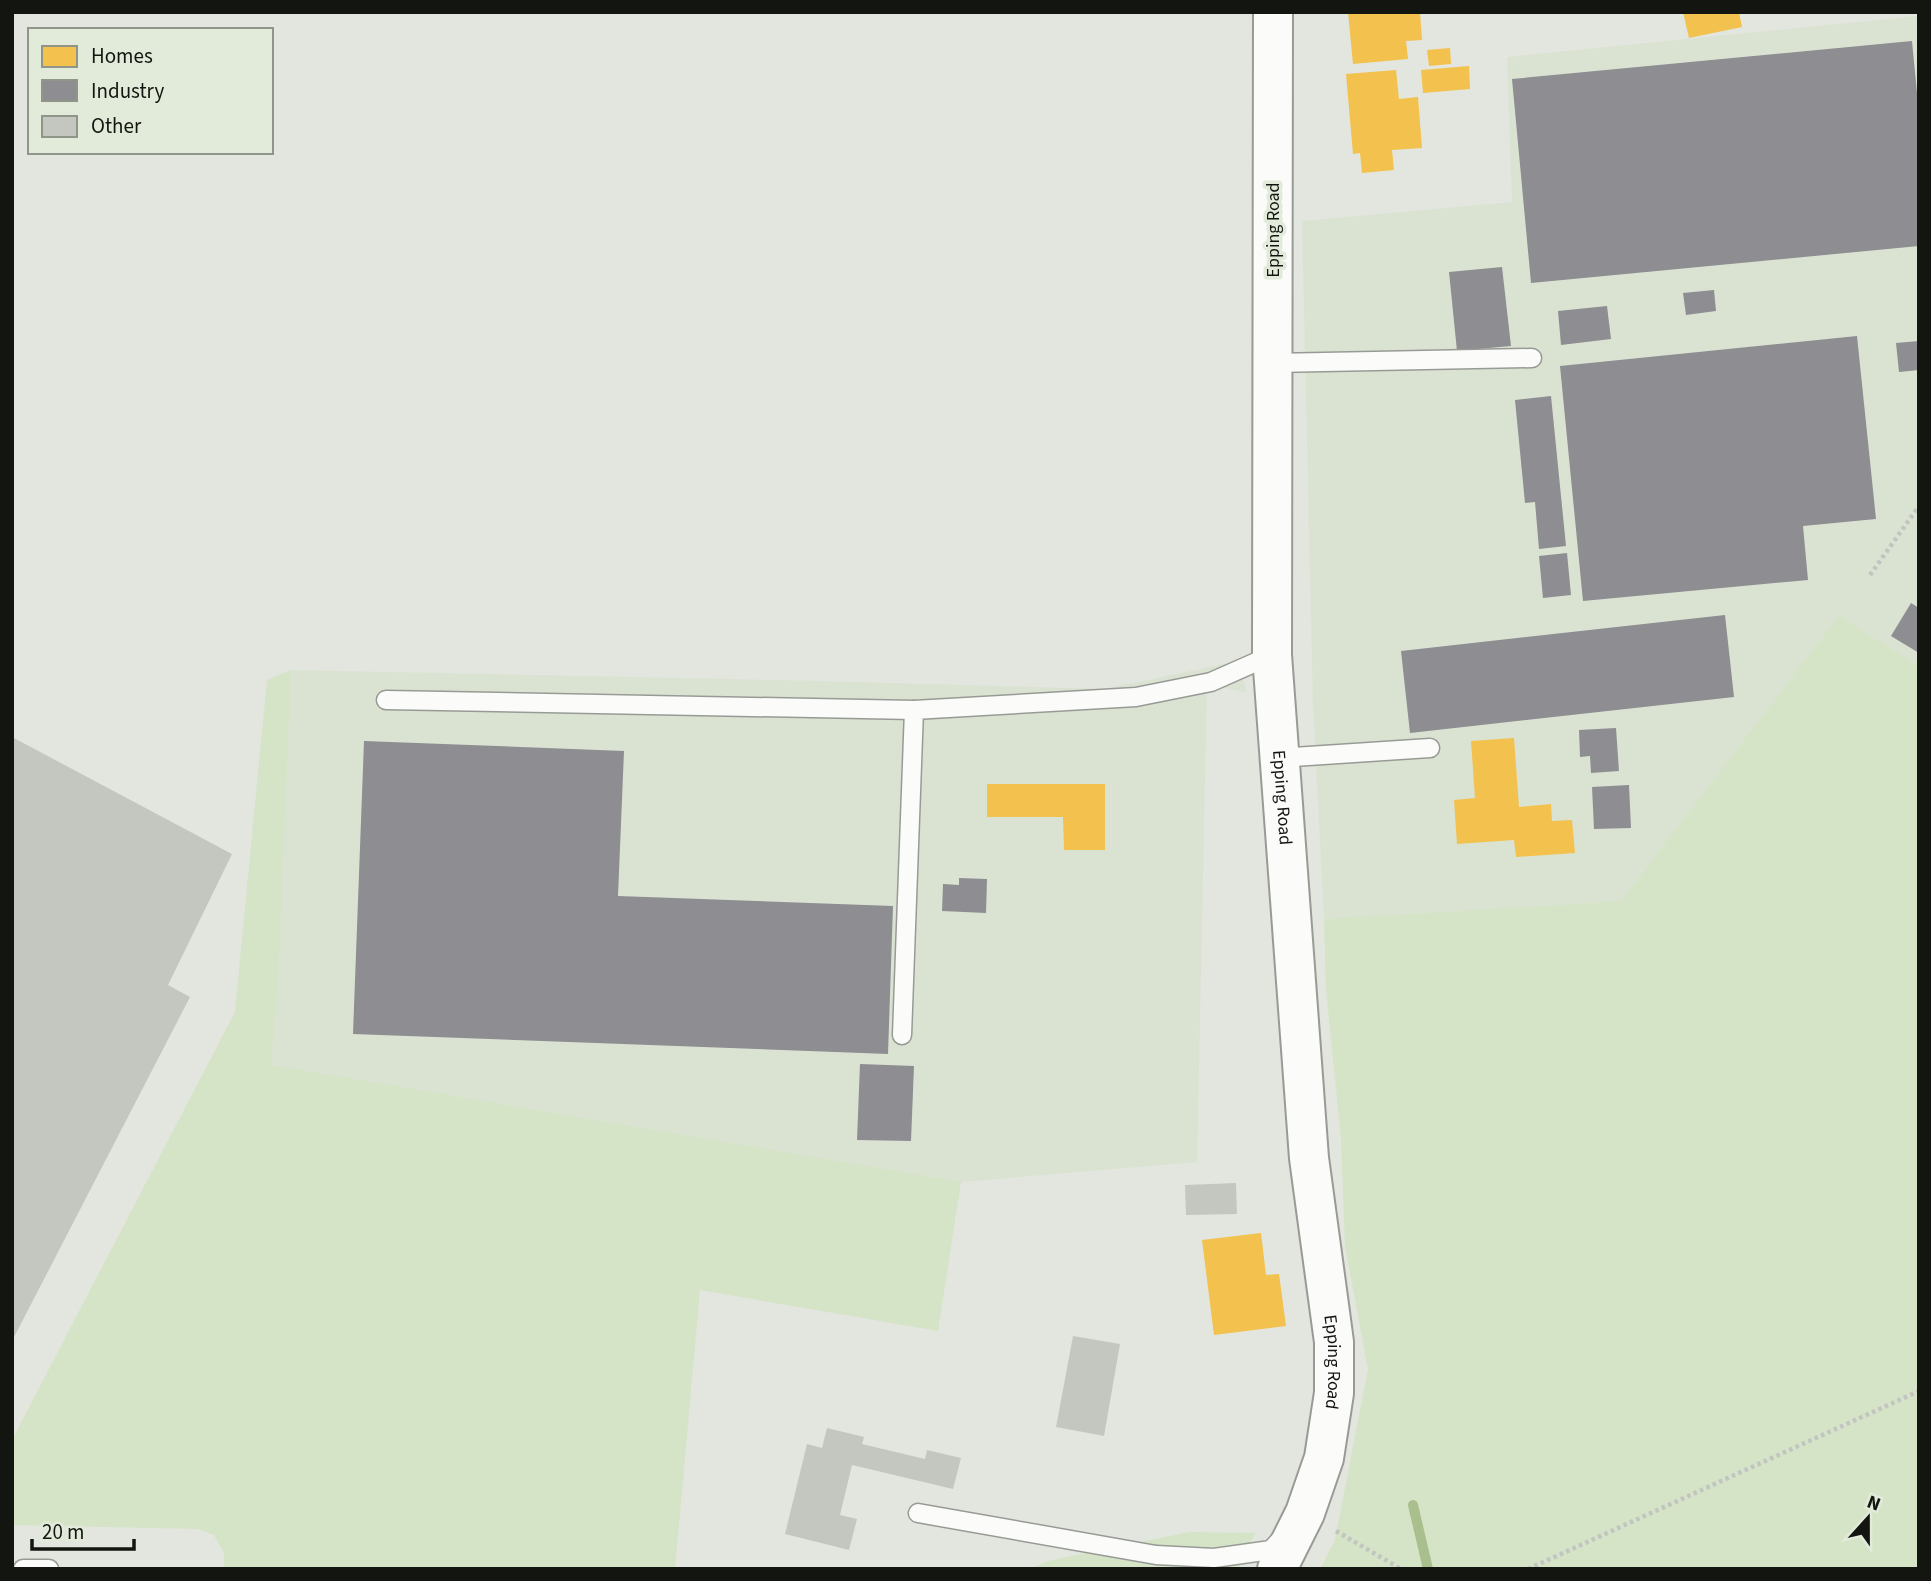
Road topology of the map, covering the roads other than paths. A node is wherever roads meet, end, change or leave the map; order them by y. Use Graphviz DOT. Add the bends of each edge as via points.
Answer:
graph roads {
  1 [pos="1273,12"];
  2 [pos="1532,358"];
  3 [pos="1273,363"];
  4 [pos="1272,655"];
  5 [pos="386,700"];
  6 [pos="914,710"];
  7 [pos="1430,748"];
  8 [pos="1278,758"];
  9 [pos="902,1035"];
  10 [pos="918,1513"];
  11 [pos="1305,1513"];
  12 [pos="23,1569"];
  13 [pos="49,1569"];
  14 [pos="1277,1569"];
  1 -- 3 [label="main road, Epping Road"];
  2 -- 3 [label="lane"];
  3 -- 4 [label="main road, Epping Road"];
  4 -- 6 [label="lane" via="1211,682 1136,697"];
  4 -- 8 [label="main road, Epping Road"];
  5 -- 6 [label="lane"];
  6 -- 9 [label="lane"];
  7 -- 8 [label="lane"];
  8 -- 11 [label="main road, Epping Road" via="1309,1158 1334,1342 1334,1392 1324,1458"];
  10 -- 11 [label="lane" via="1156,1555 1214,1558 1271,1550"];
  11 -- 14 [label="main road, Epping Road"];
  12 -- 13 [label="lane"];
}
